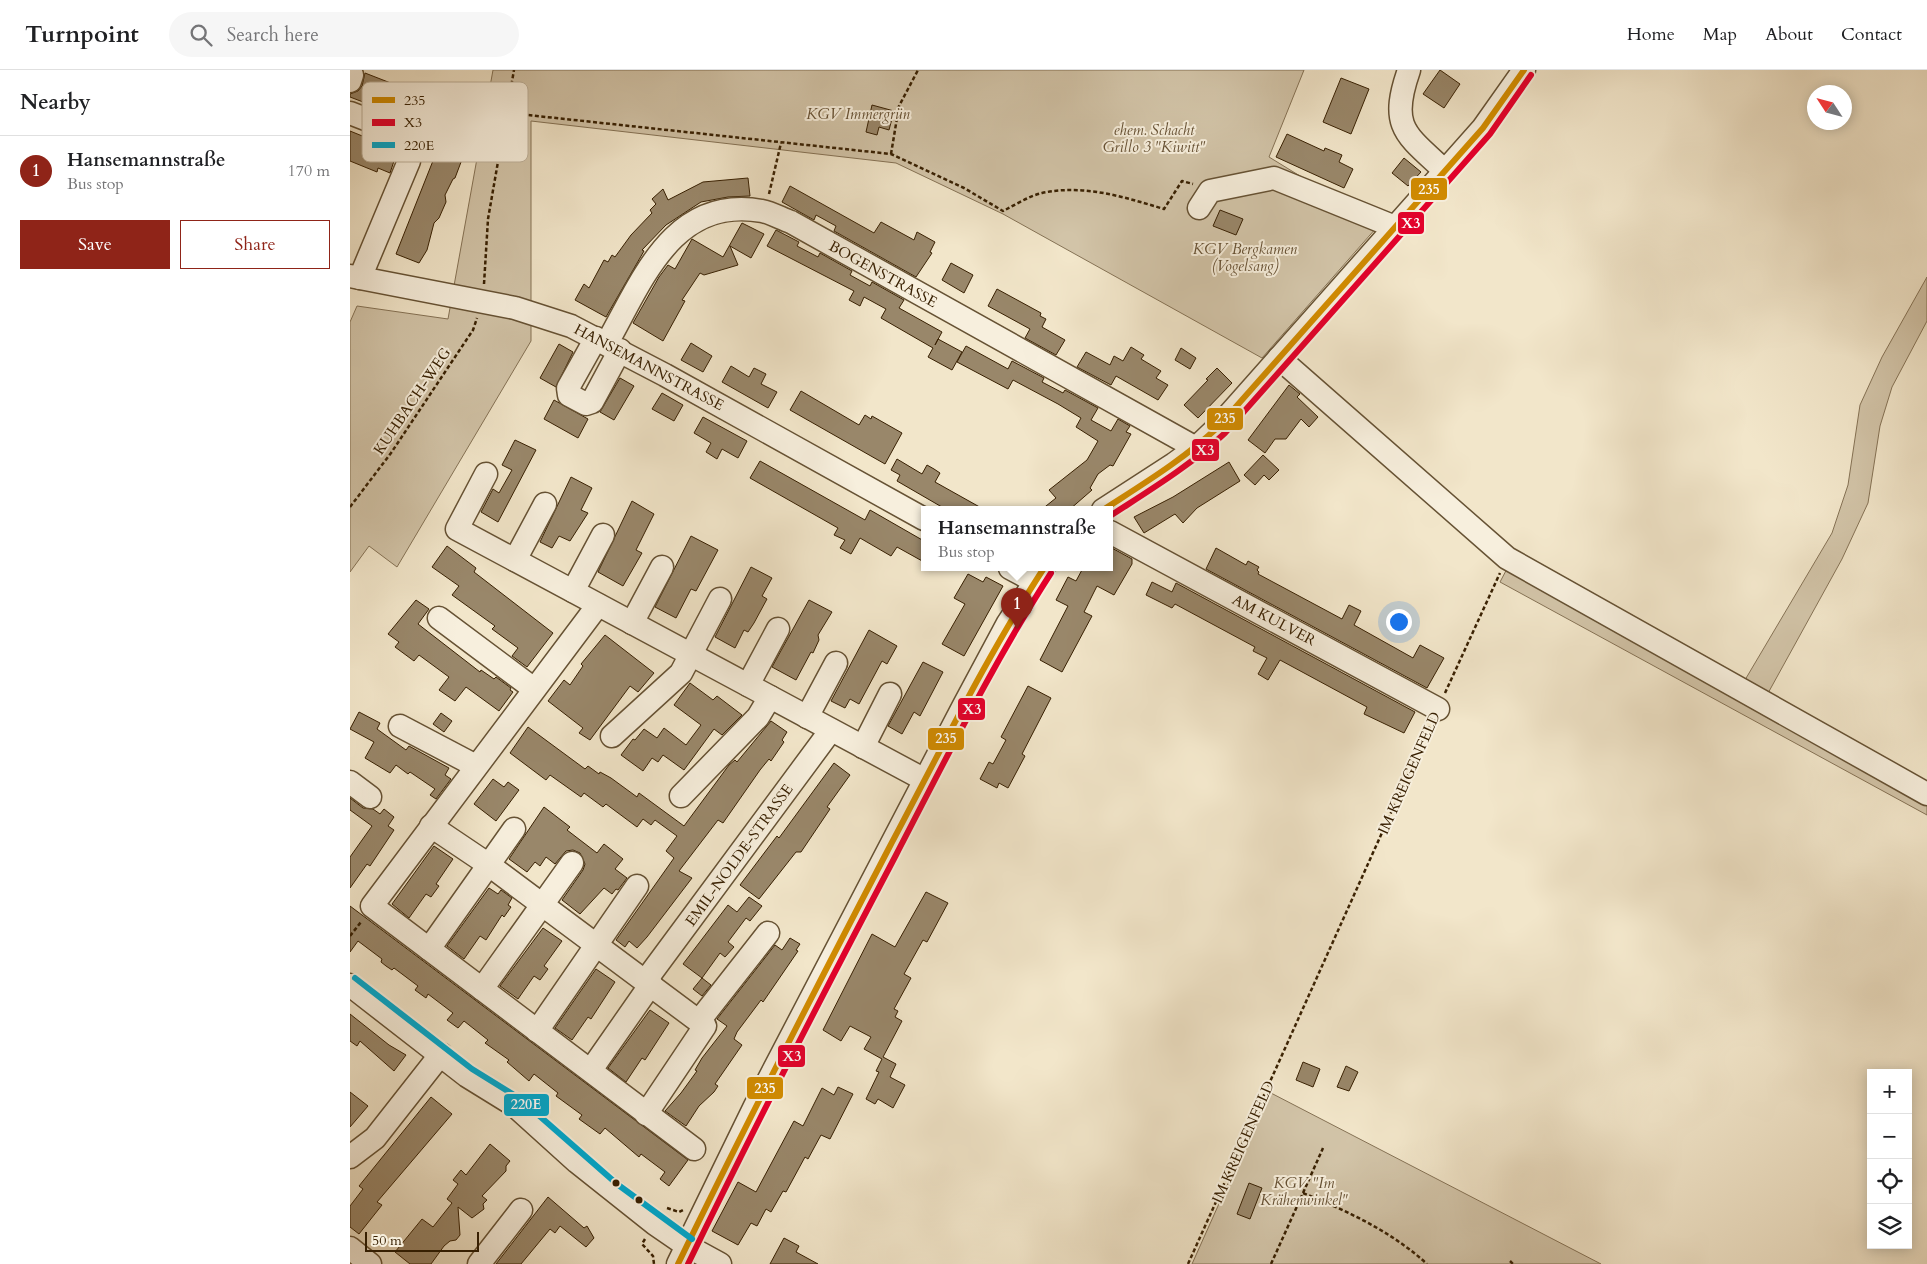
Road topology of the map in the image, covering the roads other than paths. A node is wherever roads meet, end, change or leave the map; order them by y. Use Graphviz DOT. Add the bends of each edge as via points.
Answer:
graph roads {
  1 [pos="1409,70"];
  2 [pos="1524,70"];
  3 [pos="350,113"];
  4 [pos="362,118"];
  5 [pos="409,162"];
  6 [pos="1445,171"];
  7 [pos="1205,199"];
  8 [pos="1395,227"];
  9 [pos="355,276"];
  10 [pos="608,344"];
  11 [pos="1279,358"];
  12 [pos="1196,448"];
  13 [pos="486,474"];
  14 [pos="545,504"];
  15 [pos="1109,506"];
  16 [pos="921,517"];
  17 [pos="1113,534"];
  18 [pos="603,535"];
  19 [pos="515,560"];
  20 [pos="662,567"];
  21 [pos="1022,571"];
  22 [pos="1039,575"];
  23 [pos="573,591"];
  24 [pos="720,599"];
  25 [pos="598,605"];
  26 [pos="439,618"];
  27 [pos="632,623"];
  28 [pos="778,629"];
  29 [pos="690,654"];
  30 [pos="836,663"];
  31 [pos="748,686"];
  32 [pos="534,689"];
  33 [pos="890,694"];
  34 [pos="770,697"];
  35 [pos="1438,709"];
  36 [pos="807,717"];
  37 [pos="400,726"];
  38 [pos="831,730"];
  39 [pos="612,736"];
  40 [pos="864,747"];
  41 [pos="476,766"];
  42 [pos="925,780"];
  43 [pos="350,782"];
  44 [pos="1927,794"];
  45 [pos="681,796"];
  46 [pos="370,797"];
  47 [pos="431,826"];
  48 [pos="514,829"];
  49 [pos="572,863"];
  50 [pos="488,865"];
  51 [pos="637,886"];
  52 [pos="541,906"];
  53 [pos="768,933"];
  54 [pos="596,945"];
  55 [pos="429,949"];
  56 [pos="648,982"];
  57 [pos="350,985"];
  58 [pos="482,989"];
  59 [pos="699,1021"];
  60 [pos="537,1031"];
  61 [pos="441,1054"];
  62 [pos="591,1070"];
  63 [pos="646,1114"];
  64 [pos="694,1149"];
  65 [pos="350,1157"];
  66 [pos="522,1210"];
  67 [pos="682,1255"];
  68 [pos="479,1264"];
  69 [pos="720,1264"];
  1 -- 6 [label="street" via="1399,115 1415,144"];
  2 -- 6 [label="street" via="1483,128"];
  3 -- 4 [label="street"];
  5 -- 9 [label="street"];
  6 -- 8 [label="street"];
  7 -- 8 [label="street" via="1274,178"];
  8 -- 11 [label="street"];
  9 -- 10 [label="street, HANSEMANNSTRASSE" via="516,308 571,326"];
  10 -- 12 [label="street, BOGENSTRASSE" via="655,257 669,239 687,225 712,214 737,210 763,212 791,222"];
  10 -- 16 [label="street, HANSEMANNSTRASSE"];
  11 -- 12 [label="street"];
  11 -- 44 [label="street" via="1507,558"];
  12 -- 15 [label="street"];
  13 -- 19 [label="street" via="457,529"];
  14 -- 19 [label="street"];
  17 -- 35 [label="street, AM KULVER"];
  18 -- 23 [label="street"];
  19 -- 23 [label="street"];
  20 -- 27 [label="street"];
  21 -- 22 [label="street"];
  22 -- 42 [label="street" via="1008,623"];
  23 -- 25 [label="street"];
  24 -- 29 [label="street"];
  25 -- 27 [label="street"];
  25 -- 32 [label="street"];
  26 -- 32 [label="street"];
  27 -- 29 [label="street"];
  28 -- 31 [label="street"];
  29 -- 31 [label="street"];
  29 -- 39 [label="street" via="681,673"];
  30 -- 36 [label="street"];
  31 -- 34 [label="street"];
  32 -- 41 [label="street"];
  33 -- 40 [label="street"];
  34 -- 36 [label="street"];
  34 -- 45 [label="street" via="758,717"];
  36 -- 38 [label="street"];
  37 -- 41 [label="street"];
  38 -- 40 [label="street"];
  38 -- 56 [label="street, EMIL-NOLDE-STRASSE"];
  40 -- 42 [label="street"];
  41 -- 47 [label="street"];
  42 -- 67 [label="street" via="755,1106"];
  43 -- 46 [label="street"];
  47 -- 50 [label="street"];
  47 -- 55 [label="street" via="372,906"];
  48 -- 50 [label="street"];
  49 -- 52 [label="street"];
  50 -- 52 [label="street"];
  50 -- 55 [label="street"];
  51 -- 54 [label="street"];
  52 -- 54 [label="street"];
  52 -- 58 [label="street"];
  53 -- 59 [label="street"];
  54 -- 56 [label="street"];
  54 -- 60 [label="street"];
  55 -- 58 [label="street"];
  56 -- 59 [label="street"];
  56 -- 62 [label="street, EMIL-NOLDE-STRASSE"];
  57 -- 61 [label="street"];
  58 -- 60 [label="street"];
  59 -- 63 [label="street" via="706,1026"];
  60 -- 62 [label="street"];
  61 -- 65 [label="street" via="375,1138"];
  61 -- 67 [label="street" via="467,1076 514,1105"];
  62 -- 63 [label="street"];
  63 -- 64 [label="street"];
  66 -- 68 [label="street"];
  67 -- 69 [label="street"];
}
